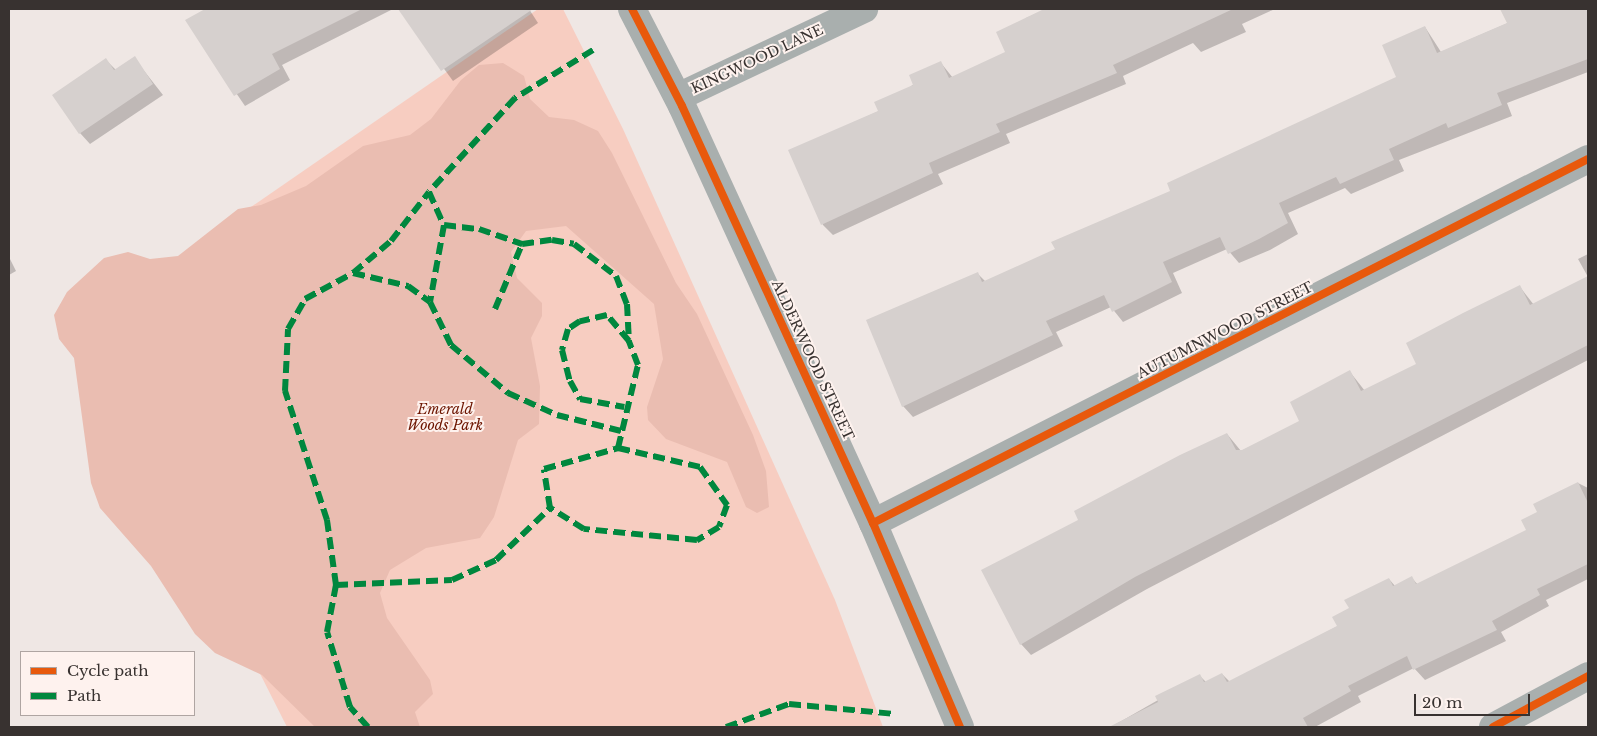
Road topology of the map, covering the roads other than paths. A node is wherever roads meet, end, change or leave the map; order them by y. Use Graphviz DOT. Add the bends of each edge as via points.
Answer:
graph roads {
  1 [pos="632,9"];
  2 [pos="864,9"];
  3 [pos="678,97"];
  4 [pos="1588,159"];
  5 [pos="873,523"];
  6 [pos="1588,676"];
  7 [pos="960,727"];
  8 [pos="1493,727"];
  1 -- 3 [label="street, ALDERWOOD STREET"];
  2 -- 3 [label="street, KINGWOOD LANE"];
  3 -- 5 [label="street, ALDERWOOD STREET"];
  4 -- 5 [label="street, AUTUMNWOOD STREET"];
  5 -- 7 [label="street, ALDERWOOD STREET"];
  6 -- 8 [label="street"];
}
